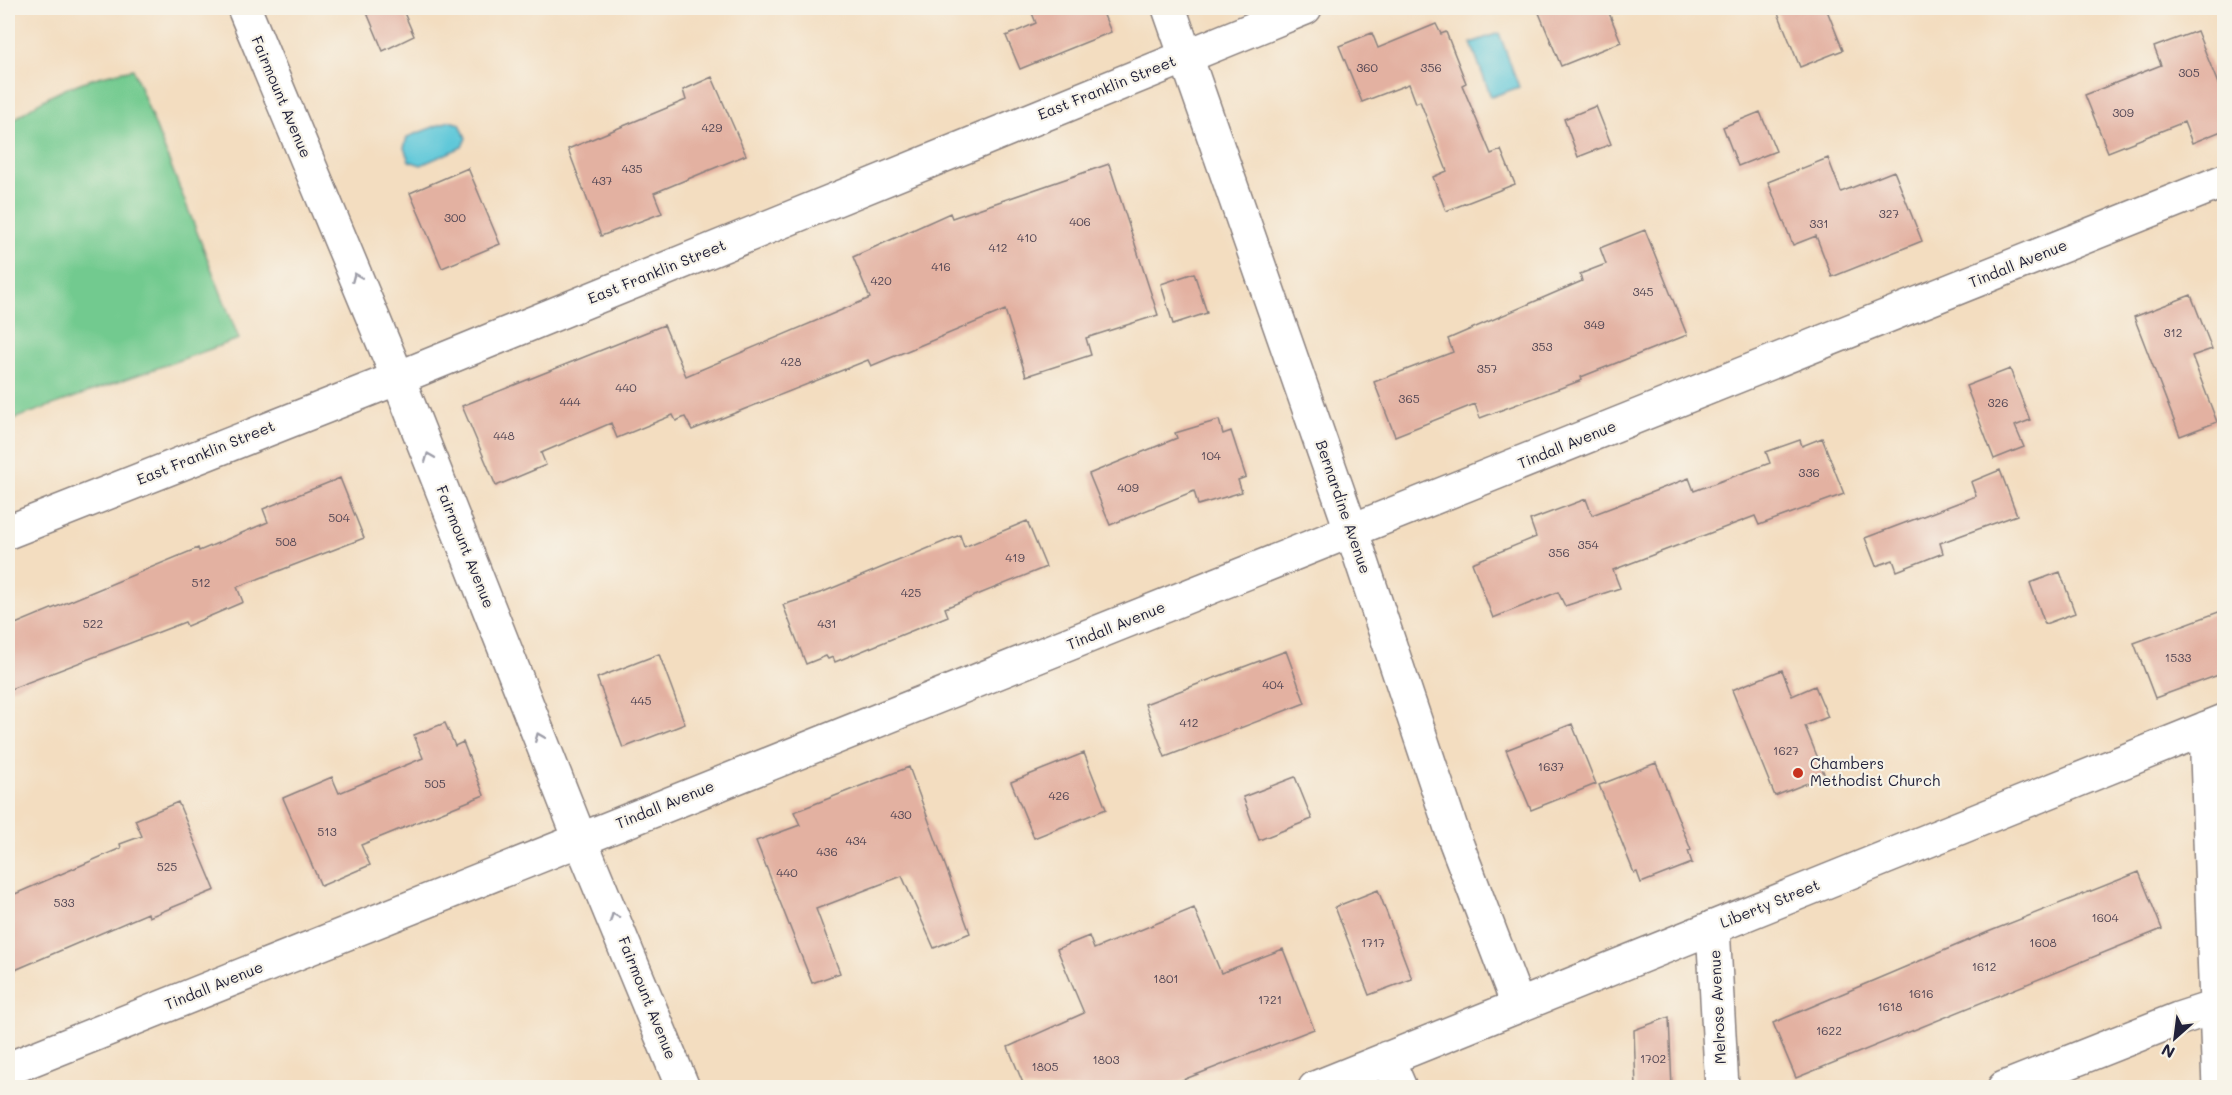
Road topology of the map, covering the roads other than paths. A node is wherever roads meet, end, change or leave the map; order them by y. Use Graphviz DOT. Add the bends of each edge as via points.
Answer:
graph roads {
  1 [pos="244,8"];
  2 [pos="1169,8"];
  3 [pos="1305,8"];
  4 [pos="1185,56"];
  5 [pos="2224,181"];
  6 [pos="398,378"];
  7 [pos="8,532"];
  8 [pos="1352,532"];
  9 [pos="2215,725"];
  10 [pos="580,839"];
  11 [pos="1713,927"];
  12 [pos="1518,1005"];
  13 [pos="2220,1006"];
  14 [pos="1387,1058"];
  15 [pos="8,1069"];
  16 [pos="1317,1087"];
  17 [pos="683,1088"];
  18 [pos="1400,1088"];
  19 [pos="1722,1088"];
  20 [pos="2004,1088"];
  21 [pos="2220,1088"];
  6 -- 1 [label="street, Fairmount Avenue, one-way"];
  2 -- 4 [label="street, Bernardine Avenue"];
  3 -- 4 [label="street, East Franklin Street"];
  4 -- 6 [label="street, East Franklin Street"];
  4 -- 8 [label="street, Bernardine Avenue"];
  5 -- 8 [label="street, Tindall Avenue"];
  6 -- 7 [label="street, East Franklin Street"];
  10 -- 6 [label="street, Fairmount Avenue, one-way"];
  8 -- 10 [label="street, Tindall Avenue"];
  8 -- 12 [label="street, Bernardine Avenue" via="1454,837"];
  9 -- 11 [label="street, Liberty Street"];
  9 -- 13 [label="street"];
  10 -- 15 [label="street, Tindall Avenue"];
  17 -- 10 [label="street, Fairmount Avenue, one-way"];
  11 -- 12 [label="street, Liberty Street"];
  11 -- 19 [label="street, Melrose Avenue"];
  12 -- 14 [label="street, Liberty Street"];
  13 -- 20 [label="street"];
  13 -- 21 [label="street"];
  14 -- 16 [label="street, Liberty Street"];
  14 -- 18 [label="street"];
}
